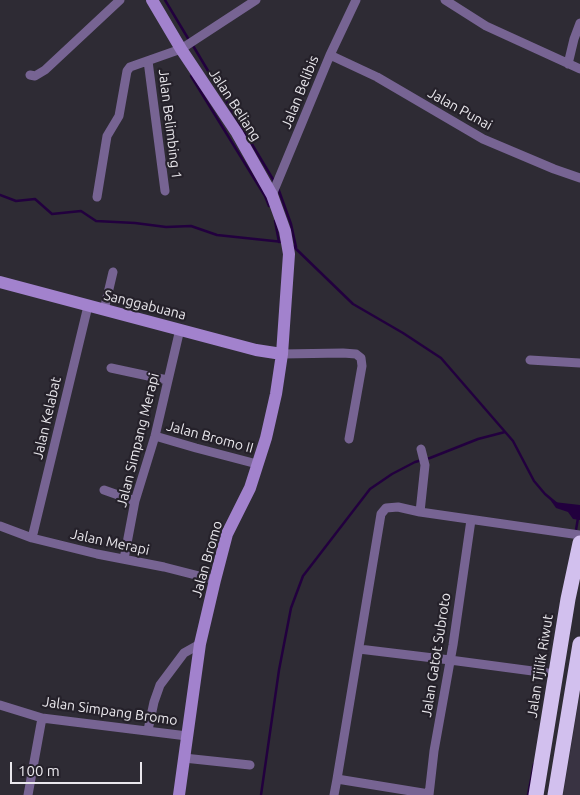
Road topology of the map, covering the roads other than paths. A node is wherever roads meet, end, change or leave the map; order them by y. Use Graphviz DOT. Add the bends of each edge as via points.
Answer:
graph roads {
  1 [pos="120,0"];
  2 [pos="152,0"];
  3 [pos="256,0"];
  4 [pos="356,0"];
  5 [pos="445,0"];
  6 [pos="580,23"];
  7 [pos="181,49"];
  8 [pos="330,55"];
  9 [pos="148,61"];
  10 [pos="568,64"];
  11 [pos="580,69"];
  12 [pos="30,75"];
  13 [pos="580,178"];
  14 [pos="165,191"];
  15 [pos="272,195"];
  16 [pos="97,197"];
  17 [pos="113,272"];
  18 [pos="0,282"];
  19 [pos="88,306"];
  20 [pos="104,310"];
  21 [pos="180,329"];
  22 [pos="284,337"];
  23 [pos="282,354"];
  24 [pos="530,360"];
  25 [pos="580,363"];
  26 [pos="111,368"];
  27 [pos="167,380"];
  28 [pos="155,436"];
  29 [pos="350,439"];
  30 [pos="423,457"];
  31 [pos="258,464"];
  32 [pos="104,490"];
  33 [pos="136,501"];
  34 [pos="420,512"];
  35 [pos="471,520"];
  36 [pos="0,526"];
  37 [pos="580,535"];
  38 [pos="32,538"];
  39 [pos="580,543"];
  40 [pos="124,559"];
  41 [pos="215,580"];
  42 [pos="200,644"];
  43 [pos="580,644"];
  44 [pos="359,649"];
  45 [pos="450,660"];
  46 [pos="555,674"];
  47 [pos="0,705"];
  48 [pos="42,718"];
  49 [pos="148,730"];
  50 [pos="187,736"];
  51 [pos="184,758"];
  52 [pos="250,765"];
  53 [pos="337,779"];
  54 [pos="429,794"];
  55 [pos="28,795"];
  56 [pos="179,795"];
  57 [pos="334,795"];
  58 [pos="536,795"];
  59 [pos="555,795"];
  1 -- 12 [label="street" via="45,70 35,76"];
  2 -- 7 [label="street, Jalan Beliang"];
  3 -- 7 [label="street"];
  4 -- 8 [label="street, Jalan Belibis"];
  5 -- 10 [label="street" via="486,26"];
  6 -- 10 [label="street"];
  7 -- 9 [label="street"];
  7 -- 15 [label="street, Jalan Beliang" via="237,133"];
  8 -- 13 [label="street, Jalan Punai" via="377,77 483,139"];
  8 -- 15 [label="street, Jalan Belibis"];
  9 -- 14 [label="street, Jalan Belimbing 1"];
  9 -- 16 [label="street" via="127,70 119,116 106,136"];
  10 -- 11 [label="street"];
  15 -- 22 [label="street, Jalan Beliang" via="285,231 289,254"];
  17 -- 20 [label="street"];
  18 -- 19 [label="street, Sanggabuana"];
  19 -- 20 [label="street, Sanggabuana"];
  19 -- 38 [label="street, Jalan Kelabat"];
  20 -- 21 [label="street, Sanggabuana"];
  21 -- 23 [label="street, Sanggabuana"];
  21 -- 27 [label="street, Jalan Simpang Merapi"];
  22 -- 23 [label="street, Jalan Bromo"];
  23 -- 29 [label="street" via="343,353 356,354 361,358"];
  23 -- 31 [label="street, Jalan Bromo" via="276,394"];
  24 -- 25 [label="street"];
  26 -- 27 [label="street"];
  27 -- 28 [label="street, Jalan Simpang Merapi"];
  28 -- 31 [label="street, Jalan Bromo II"];
  28 -- 33 [label="street, Jalan Simpang Merapi"];
  30 -- 34 [label="street"];
  31 -- 41 [label="street, Jalan Bromo" via="227,534"];
  32 -- 33 [label="street"];
  33 -- 40 [label="street, Jalan Simpang Merapi"];
  34 -- 35 [label="street"];
  34 -- 44 [label="street" via="394,506 380,514"];
  35 -- 37 [label="street"];
  35 -- 45 [label="street, Jalan Gatot Subroto"];
  36 -- 38 [label="street, Jalan Merapi"];
  38 -- 40 [label="street, Jalan Merapi"];
  39 -- 46 [label="highway, Jalan Tjilik Riwut"];
  40 -- 41 [label="street, Jalan Merapi"];
  41 -- 42 [label="street, Jalan Bromo"];
  42 -- 49 [label="street" via="184,653 160,685"];
  42 -- 50 [label="street, Jalan Bromo"];
  43 -- 59 [label="highway"];
  44 -- 45 [label="street"];
  44 -- 53 [label="street"];
  45 -- 46 [label="street"];
  45 -- 54 [label="street, Jalan Gatot Subroto"];
  46 -- 58 [label="highway, Jalan Tjilik Riwut"];
  47 -- 48 [label="street, Jalan Simpang Bromo"];
  48 -- 49 [label="street, Jalan Simpang Bromo"];
  48 -- 55 [label="street"];
  49 -- 50 [label="street, Jalan Simpang Bromo"];
  50 -- 51 [label="street, Jalan Bromo"];
  51 -- 52 [label="street"];
  51 -- 56 [label="street, Jalan Bromo"];
  53 -- 54 [label="street"];
  53 -- 57 [label="street"];
}
